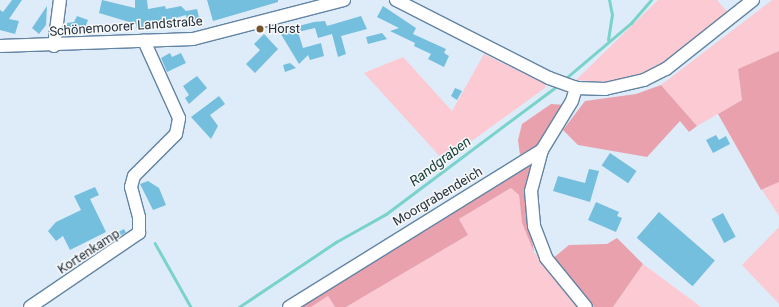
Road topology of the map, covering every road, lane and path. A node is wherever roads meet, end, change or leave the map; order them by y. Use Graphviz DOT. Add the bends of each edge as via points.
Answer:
graph roads {
  1 [pos="60,0"];
  2 [pos="344,0"];
  3 [pos="396,0"];
  4 [pos="753,0"];
  5 [pos="144,41"];
  6 [pos="0,46"];
  7 [pos="54,46"];
  8 [pos="572,87"];
  9 [pos="542,150"];
  10 [pos="30,307"];
  11 [pos="289,307"];
  12 [pos="586,307"];
  1 -- 7 [label="street"];
  2 -- 5 [label="street, Schönemoorer Landstraße" via="194,38"];
  3 -- 8 [label="street" via="549,78"];
  4 -- 8 [label="street" via="666,69 644,80 621,87"];
  5 -- 7 [label="street, Schönemoorer Landstraße"];
  5 -- 10 [label="street, Kortenkamp" via="179,118 176,134 134,176 131,187 139,217 139,233"];
  6 -- 7 [label="street, Schönemoorer Landstraße"];
  8 -- 9 [label="street, Moorgrabendeich" via="572,101"];
  9 -- 11 [label="street, Moorgrabendeich"];
  9 -- 12 [label="street" via="531,191 534,226 546,258"];
}
